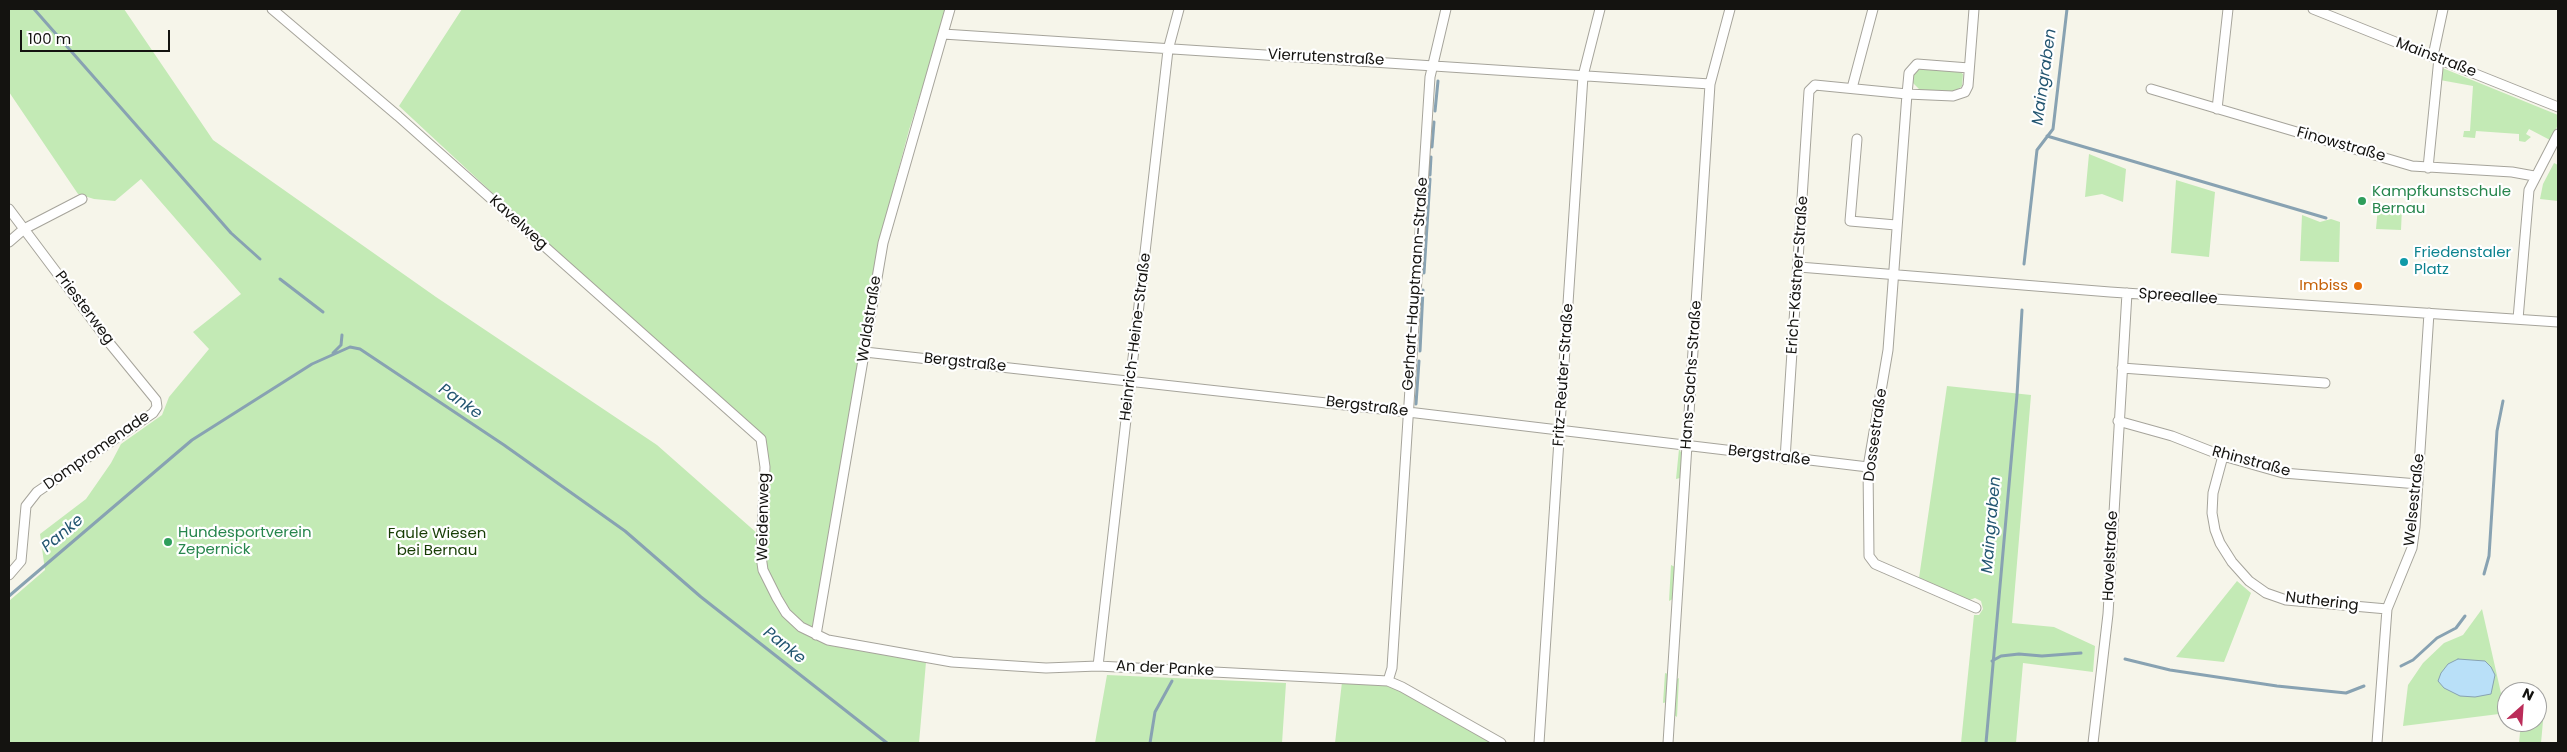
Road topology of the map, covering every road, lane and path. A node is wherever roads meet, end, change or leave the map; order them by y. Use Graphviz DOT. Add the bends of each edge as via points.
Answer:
graph roads {
  1 [pos="272,9"];
  2 [pos="950,9"];
  3 [pos="1179,9"];
  4 [pos="1446,9"];
  5 [pos="1600,9"];
  6 [pos="1730,9"];
  7 [pos="1873,9"];
  8 [pos="1974,9"];
  9 [pos="2228,9"];
  10 [pos="2313,9"];
  11 [pos="2443,9"];
  12 [pos="943,34"];
  13 [pos="1168,50"];
  14 [pos="2436,57"];
  15 [pos="1432,64"];
  16 [pos="1969,68"];
  17 [pos="1583,76"];
  18 [pos="1710,84"];
  19 [pos="1852,88"];
  20 [pos="2151,90"];
  21 [pos="1906,94"];
  22 [pos="2558,107"];
  23 [pos="2217,109"];
  24 [pos="2558,134"];
  25 [pos="1857,139"];
  26 [pos="2428,168"];
  27 [pos="2534,176"];
  28 [pos="82,199"];
  29 [pos="9,209"];
  30 [pos="1896,225"];
  31 [pos="24,229"];
  32 [pos="9,242"];
  33 [pos="1799,266"];
  34 [pos="1894,275"];
  35 [pos="2127,293"];
  36 [pos="2429,313"];
  37 [pos="2518,319"];
  38 [pos="2558,322"];
  39 [pos="865,352"];
  40 [pos="2122,368"];
  41 [pos="1130,381"];
  42 [pos="2325,383"];
  43 [pos="157,408"];
  44 [pos="1408,412"];
  45 [pos="2118,421"];
  46 [pos="1560,431"];
  47 [pos="761,439"];
  48 [pos="1687,446"];
  49 [pos="2223,456"];
  50 [pos="1786,459"];
  51 [pos="1868,467"];
  52 [pos="2418,484"];
  53 [pos="9,575"];
  54 [pos="1976,608"];
  55 [pos="2387,609"];
  56 [pos="816,635"];
  57 [pos="1098,666"];
  58 [pos="1388,681"];
  59 [pos="1502,743"];
  60 [pos="1539,743"];
  61 [pos="1668,743"];
  62 [pos="2093,743"];
  63 [pos="2377,743"];
  1 -- 47 [label="street, Kavelweg" via="406,122"];
  2 -- 12 [label="street, Waldstraße"];
  3 -- 13 [label="street, Heinrich-Heine-Straße"];
  4 -- 15 [label="street, Gerhart-Hauptmann-Straße"];
  5 -- 17 [label="street, Fritz-Reuter-Straße"];
  6 -- 18 [label="street, Hans-Sachs-Straße"];
  7 -- 19 [label="street"];
  8 -- 16 [label="street"];
  9 -- 23 [label="street"];
  10 -- 14 [label="street, Mainstraße"];
  11 -- 14 [label="street"];
  12 -- 13 [label="street, Vierrutenstraße"];
  12 -- 39 [label="street, Waldstraße" via="883,243"];
  13 -- 15 [label="street, Vierrutenstraße"];
  13 -- 41 [label="street, Heinrich-Heine-Straße"];
  14 -- 22 [label="street, Mainstraße"];
  14 -- 26 [label="street"];
  15 -- 17 [label="street, Vierrutenstraße"];
  15 -- 44 [label="street, Gerhart-Hauptmann-Straße"];
  16 -- 21 [label="street" via="1968,86 1962,94"];
  16 -- 21 [label="street, Dossestraße" via="1917,64 1909,74"];
  17 -- 18 [label="street, Vierrutenstraße"];
  17 -- 46 [label="street, Fritz-Reuter-Straße"];
  18 -- 48 [label="street, Hans-Sachs-Straße"];
  19 -- 21 [label="street"];
  19 -- 33 [label="street, Erich-Kästner-Straße" via="1815,85 1809,91"];
  20 -- 23 [label="street, Finowstraße"];
  21 -- 30 [label="street, Dossestraße"];
  23 -- 26 [label="street, Finowstraße"];
  24 -- 27 [label="street"];
  25 -- 30 [label="street" via="1850,221"];
  26 -- 27 [label="street, Finowstraße"];
  27 -- 37 [label="street" via="2526,207"];
  28 -- 31 [label="street"];
  29 -- 31 [label="street, Priesterweg"];
  30 -- 34 [label="street, Dossestraße"];
  31 -- 32 [label="street"];
  31 -- 43 [label="street, Priesterweg" via="156,400"];
  33 -- 34 [label="street, Spreeallee"];
  33 -- 50 [label="street, Erich-Kästner-Straße"];
  34 -- 35 [label="street, Spreeallee"];
  34 -- 51 [label="street, Dossestraße" via="1888,350"];
  35 -- 36 [label="street, Spreeallee"];
  35 -- 40 [label="street, Havelstraße"];
  36 -- 37 [label="street, Spreeallee"];
  36 -- 52 [label="street, Welsestraße"];
  37 -- 38 [label="street, Spreeallee"];
  39 -- 41 [label="street, Bergstraße"];
  39 -- 56 [label="street, Waldstraße"];
  40 -- 42 [label="street"];
  40 -- 45 [label="street, Havelstraße"];
  41 -- 44 [label="street, Bergstraße"];
  41 -- 57 [label="street, Heinrich-Heine-Straße"];
  43 -- 53 [label="street, Dompromenade" via="37,492 26,506 21,561"];
  44 -- 46 [label="street, Bergstraße"];
  44 -- 58 [label="street, Gerhart-Hauptmann-Straße" via="1392,668"];
  45 -- 49 [label="street, Rhinstraße" via="2172,436"];
  45 -- 62 [label="street, Havelstraße" via="2108,614"];
  46 -- 48 [label="street, Bergstraße"];
  46 -- 60 [label="street, Fritz-Reuter-Straße"];
  47 -- 56 [label="street, Weidenweg" via="765,467 763,570 786,613"];
  48 -- 50 [label="street, Bergstraße"];
  48 -- 61 [label="street, Hans-Sachs-Straße"];
  49 -- 52 [label="street, Rhinstraße" via="2283,473"];
  49 -- 55 [label="street, Nuthering" via="2213,493 2215,530 2232,562 2249,581 2266,593 2286,600"];
  50 -- 51 [label="street, Bergstraße"];
  51 -- 54 [label="street, Dossestraße" via="1869,556 1875,564"];
  52 -- 55 [label="street, Welsestraße" via="2412,548"];
  55 -- 63 [label="street, Welsestraße"];
  56 -- 57 [label="street, An der Panke" via="828,640 952,662 1046,668"];
  57 -- 58 [label="street, An der Panke"];
  58 -- 59 [label="street, An der Panke"];
}
